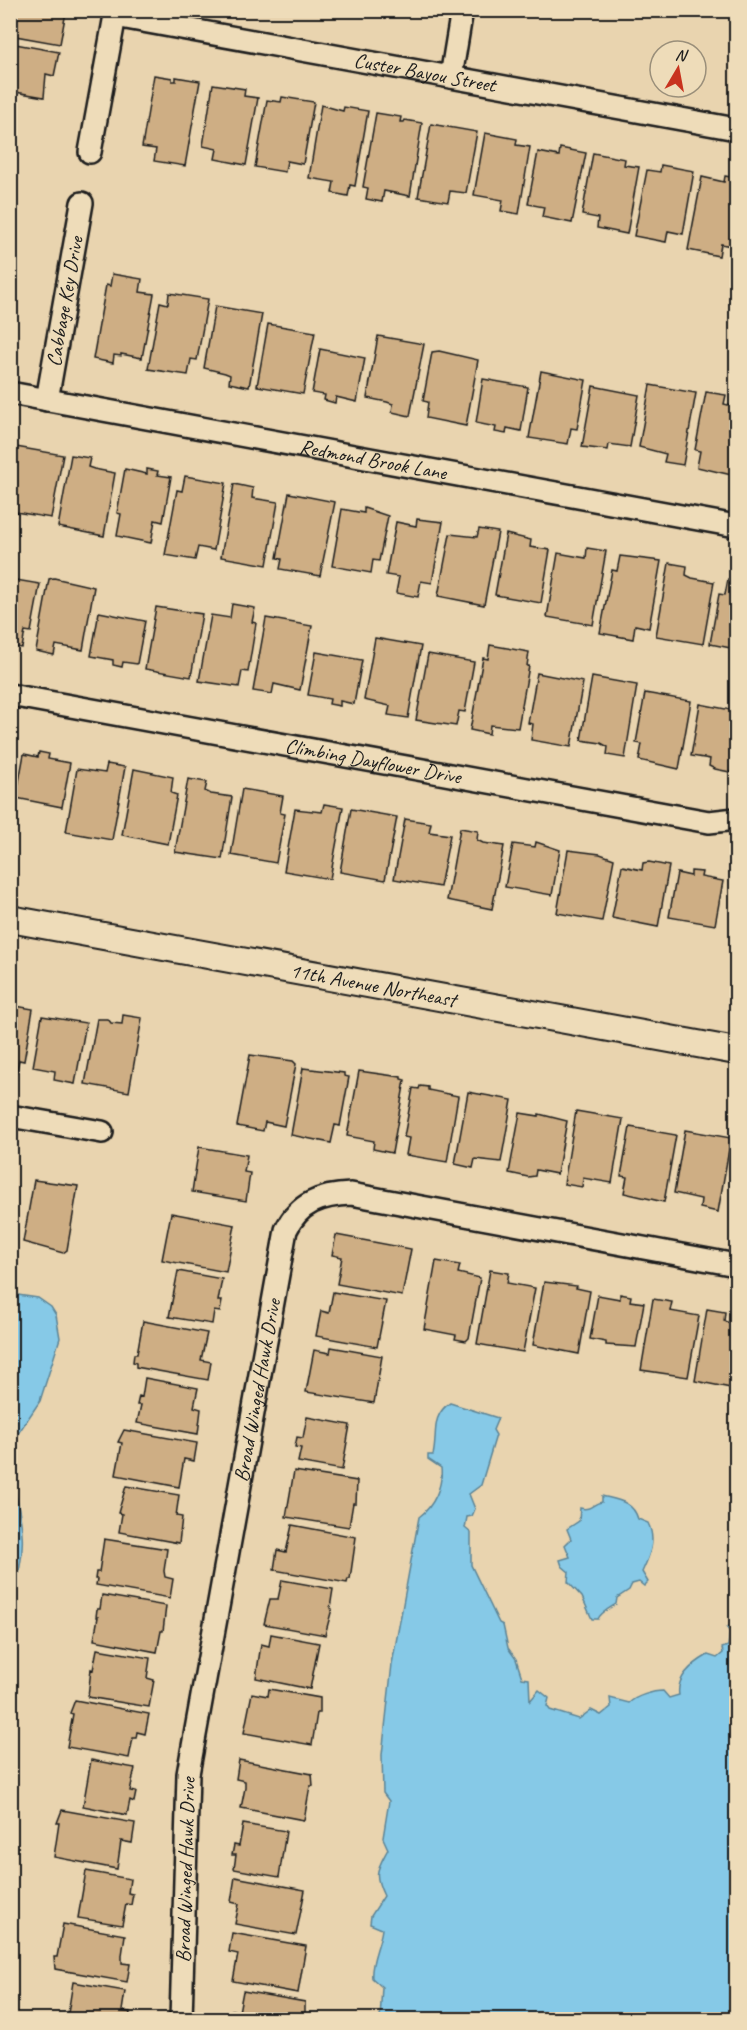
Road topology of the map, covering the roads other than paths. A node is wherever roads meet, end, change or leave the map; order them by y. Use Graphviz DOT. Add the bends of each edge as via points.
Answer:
graph roads {
  1 [pos="462,10"];
  2 [pos="115,13"];
  3 [pos="451,77"];
  4 [pos="736,129"];
  5 [pos="90,152"];
  6 [pos="82,203"];
  7 [pos="10,393"];
  8 [pos="47,400"];
  9 [pos="736,526"];
  10 [pos="10,695"];
  11 [pos="736,819"];
  12 [pos="10,919"];
  13 [pos="736,1051"];
  14 [pos="10,1116"];
  15 [pos="102,1132"];
  16 [pos="736,1265"];
  17 [pos="180,2019"];
  1 -- 3 [label="street"];
  2 -- 3 [label="street, Custer Bayou Street"];
  2 -- 5 [label="street"];
  3 -- 4 [label="street, Custer Bayou Street"];
  6 -- 8 [label="street, Cabbage Key Drive"];
  7 -- 8 [label="street, Redmond Brook Lane"];
  8 -- 9 [label="street, Redmond Brook Lane"];
  10 -- 11 [label="street, Climbing Dayflower Drive" via="709,822"];
  12 -- 13 [label="street, 11th Avenue Northeast"];
  14 -- 15 [label="street"];
  16 -- 17 [label="street, Broad Winged Hawk Drive" via="351,1194 329,1194 293,1215 286,1230 188,1774"];
}
